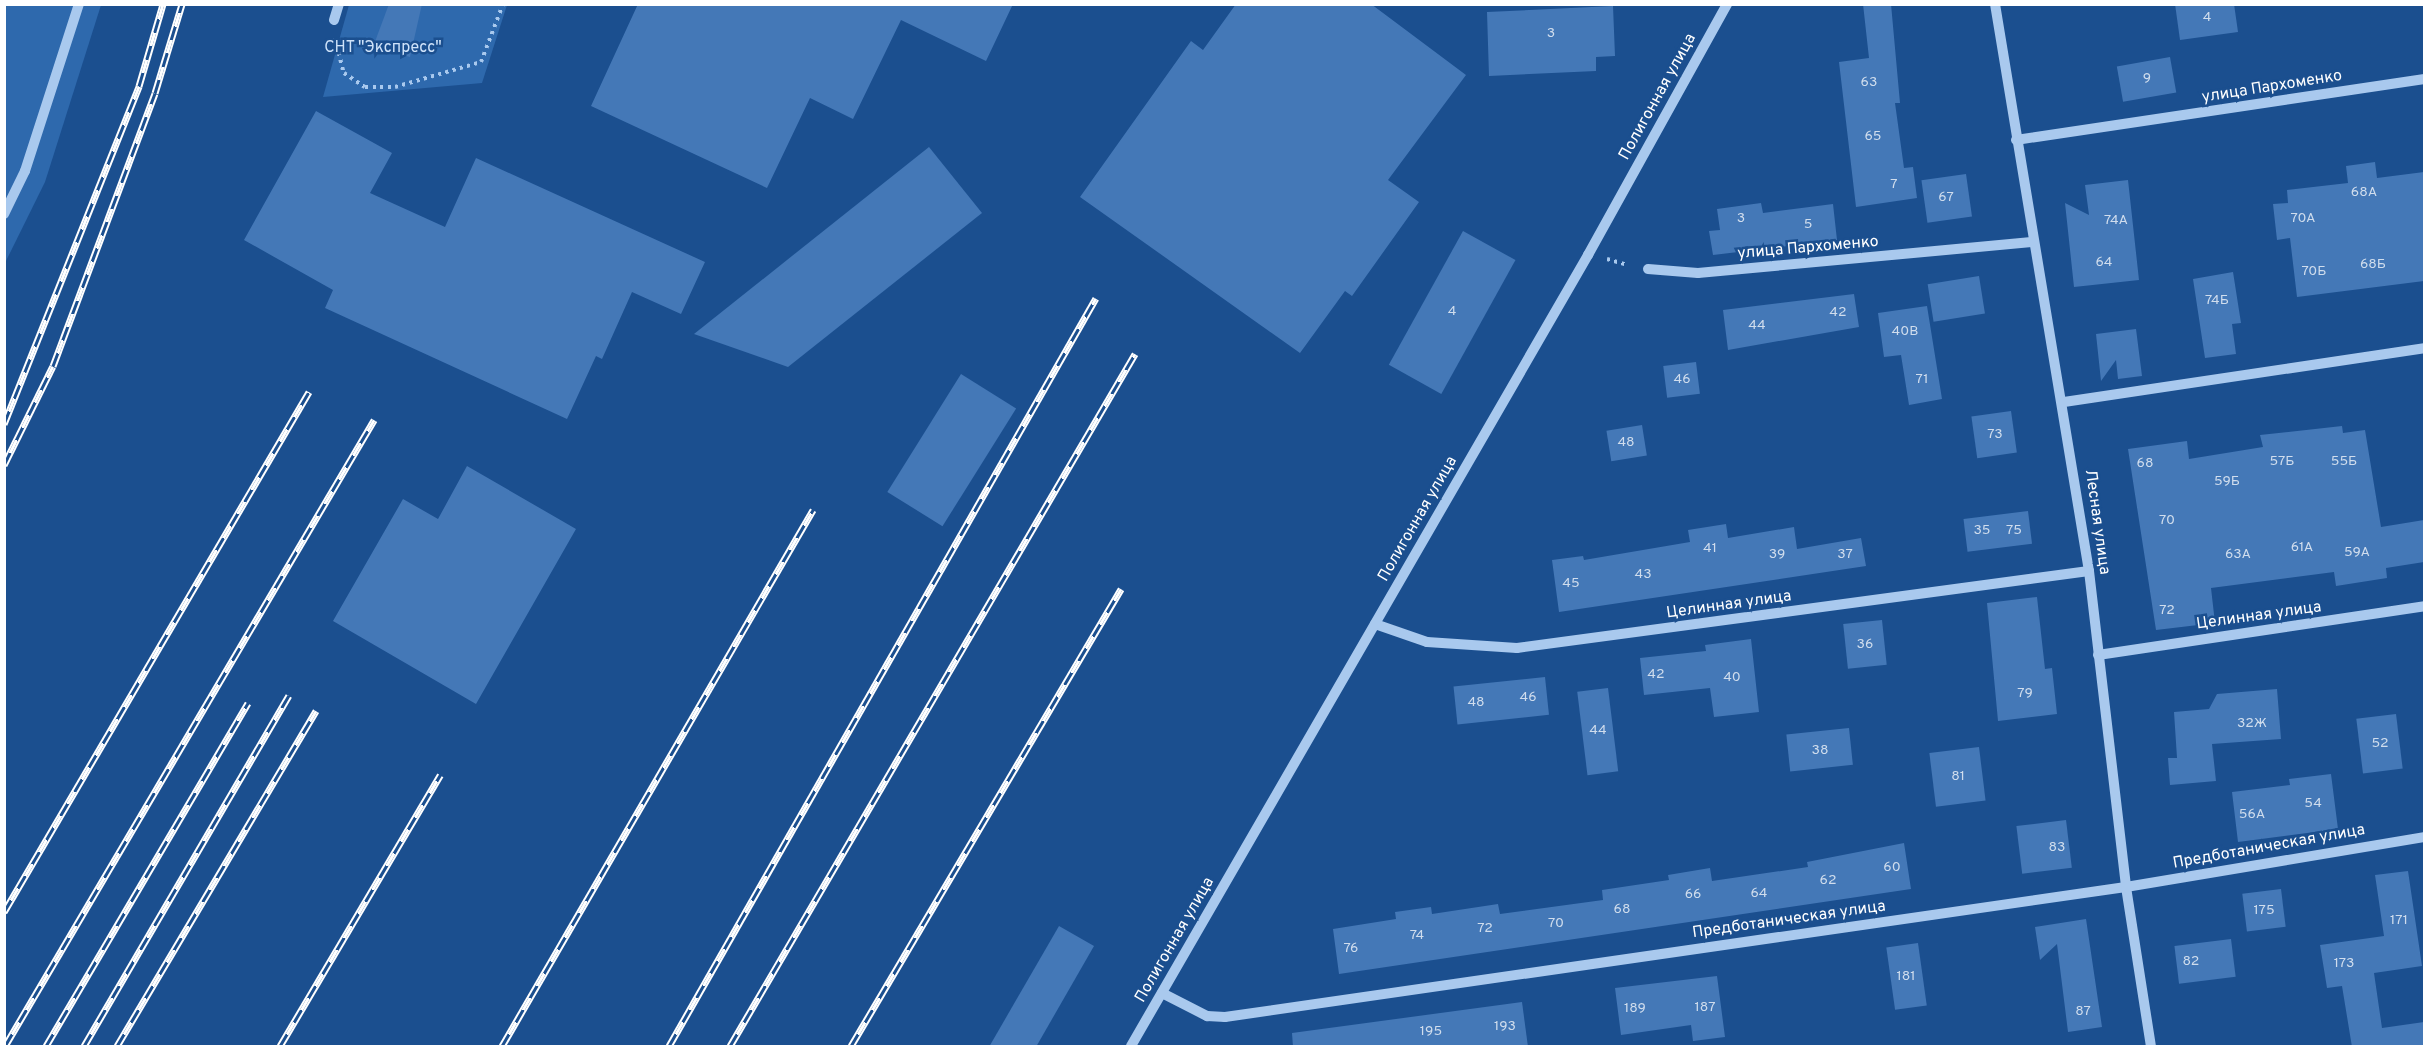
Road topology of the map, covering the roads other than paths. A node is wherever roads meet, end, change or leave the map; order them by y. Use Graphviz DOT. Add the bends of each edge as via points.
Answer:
graph roads {
  1 [pos="79,4"];
  2 [pos="339,4"];
  3 [pos="1727,4"];
  4 [pos="1995,4"];
  5 [pos="334,20"];
  6 [pos="2424,79"];
  7 [pos="2016,140"];
  8 [pos="4,214"];
  9 [pos="2032,242"];
  10 [pos="1648,269"];
  11 [pos="2424,348"];
  12 [pos="2064,402"];
  13 [pos="2089,571"];
  14 [pos="2424,606"];
  15 [pos="1375,624"];
  16 [pos="2098,655"];
  17 [pos="2424,837"];
  18 [pos="2126,887"];
  19 [pos="1162,993"];
  20 [pos="1131,1047"];
  21 [pos="2151,1047"];
  1 -- 8 [label="street" via="25,171"];
  2 -- 5 [label="street"];
  3 -- 15 [label="street, Полигонная улица" via="1588,255"];
  4 -- 7 [label="street, Лесная улица"];
  6 -- 7 [label="street, улица Пархоменко"];
  7 -- 9 [label="street, Лесная улица"];
  9 -- 10 [label="street, улица Пархоменко" via="1698,273"];
  9 -- 12 [label="street, Лесная улица"];
  11 -- 12 [label="street"];
  12 -- 13 [label="street, Лесная улица"];
  13 -- 15 [label="street, Целинная улица" via="1517,648 1427,642"];
  13 -- 16 [label="street, Лесная улица"];
  14 -- 16 [label="street, Целинная улица"];
  15 -- 19 [label="street, Полигонная улица"];
  16 -- 18 [label="street, Лесная улица"];
  17 -- 18 [label="street, Предботаническая улица"];
  18 -- 19 [label="street, Предботаническая улица" via="1225,1017 1207,1016"];
  18 -- 21 [label="street, Лесная улица"];
  19 -- 20 [label="street, Полигонная улица"];
}
